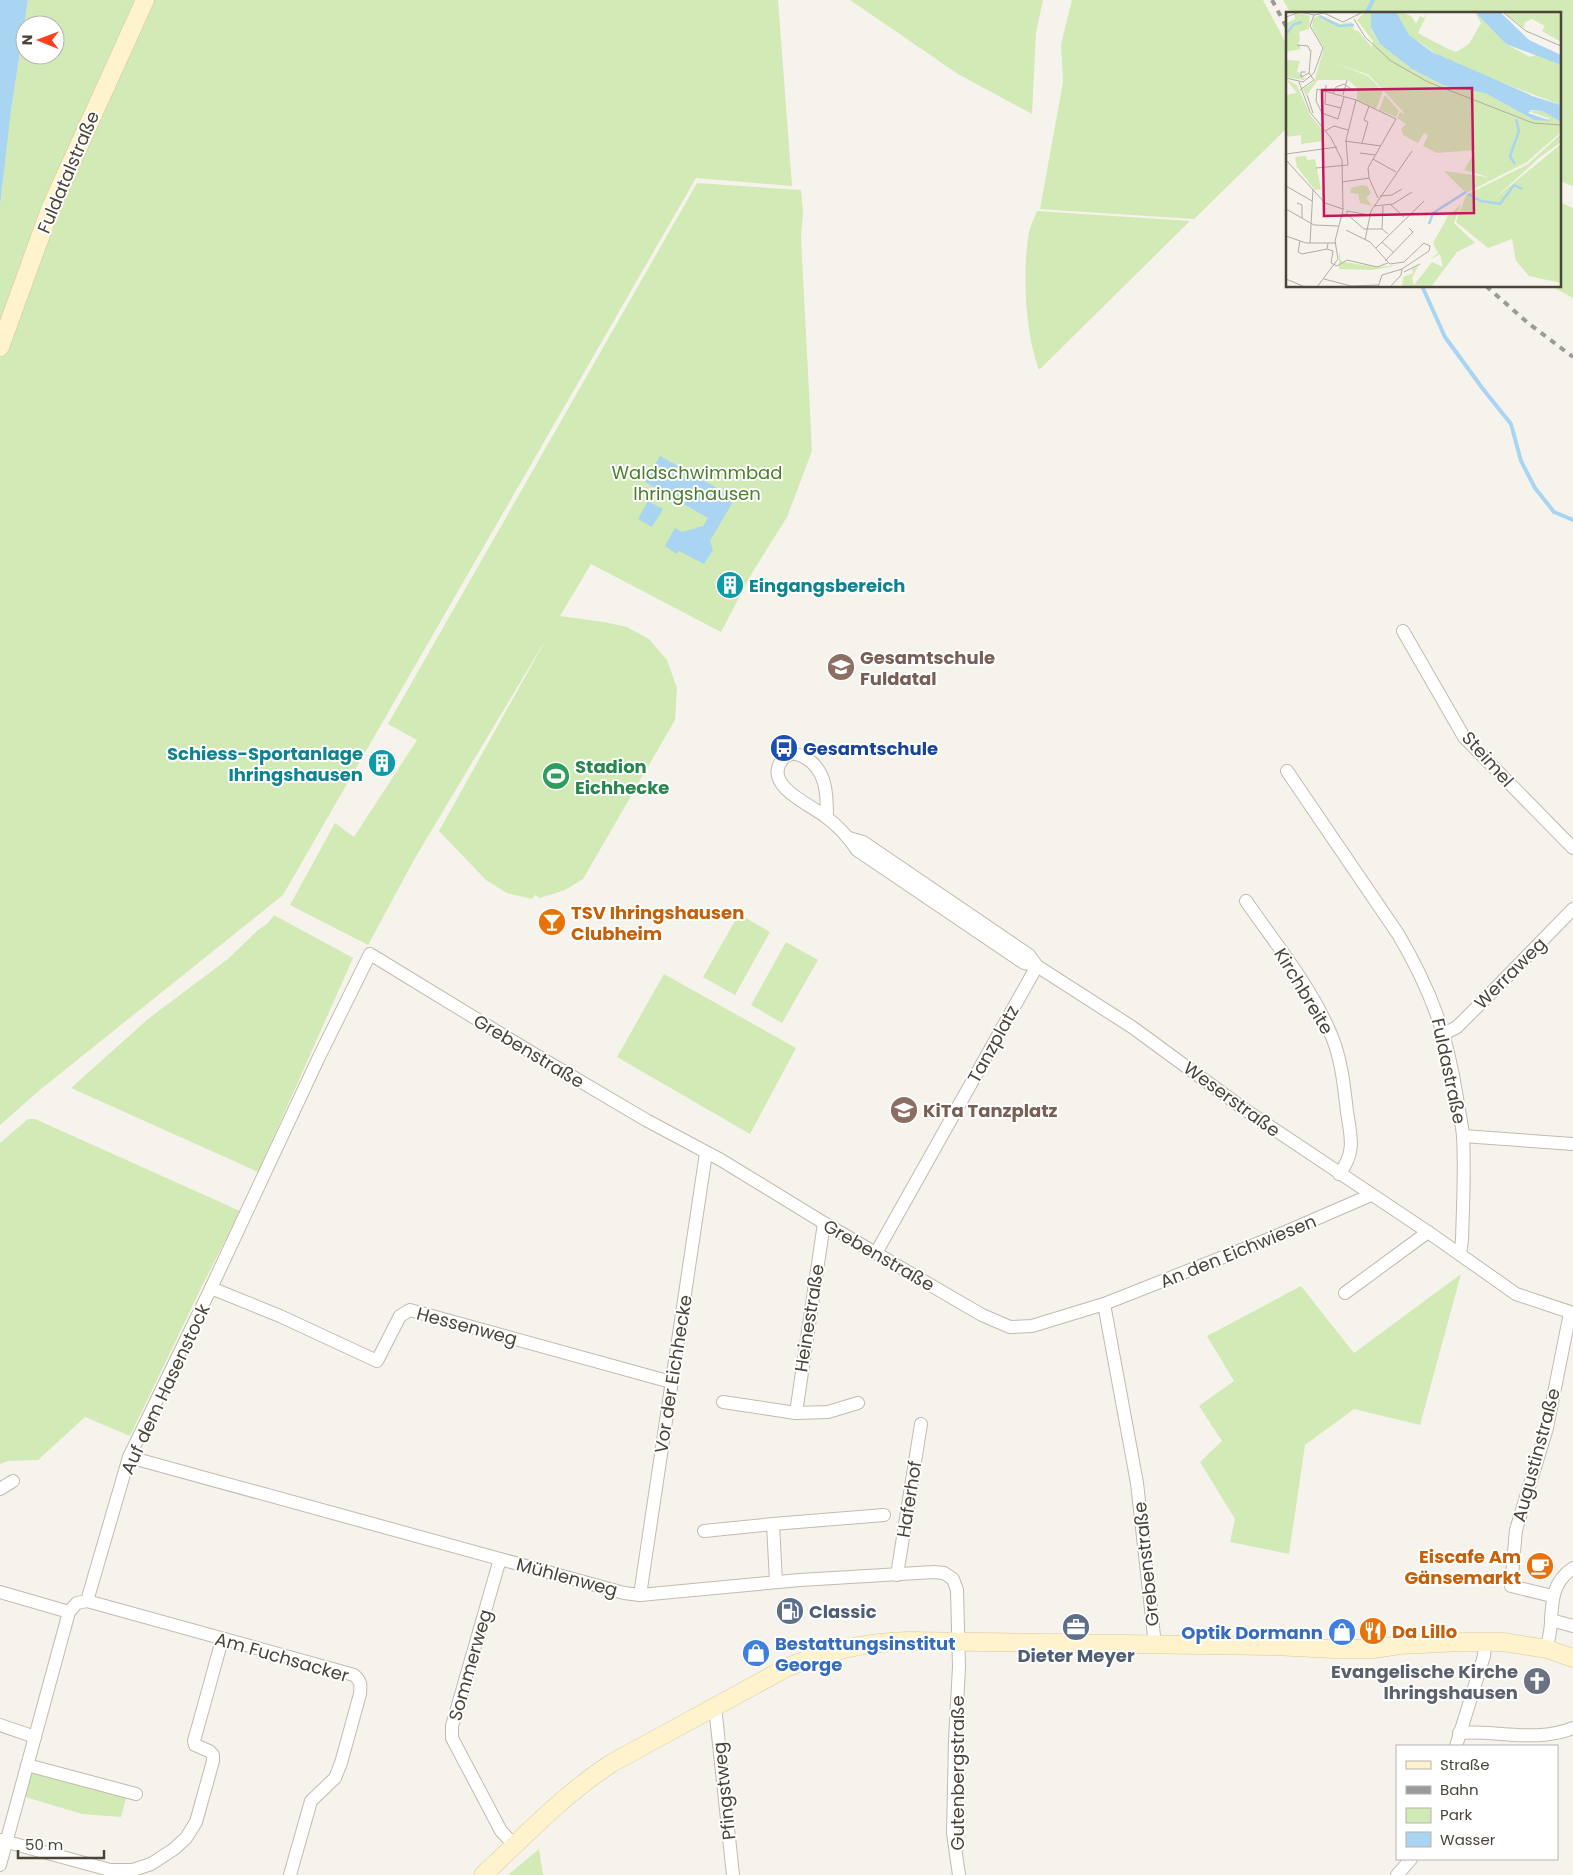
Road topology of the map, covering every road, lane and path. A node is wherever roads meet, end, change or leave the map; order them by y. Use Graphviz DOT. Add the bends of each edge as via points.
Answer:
graph roads {
  1 [pos="145,0"];
  2 [pos="0,347"];
  3 [pos="1403,631"];
  4 [pos="1287,771"];
  5 [pos="827,818"];
  6 [pos="1573,848"];
  7 [pos="1246,901"];
  8 [pos="1573,909"];
  9 [pos="370,954"];
  10 [pos="1036,966"];
  11 [pos="1444,1034"];
  12 [pos="1463,1136"];
  13 [pos="1573,1144"];
  14 [pos="706,1152"];
  15 [pos="1339,1174"];
  16 [pos="1371,1195"];
  17 [pos="824,1223"];
  18 [pos="1428,1232"];
  19 [pos="876,1253"];
  20 [pos="1460,1254"];
  21 [pos="211,1288"];
  22 [pos="1345,1293"];
  23 [pos="1104,1304"];
  24 [pos="1571,1313"];
  25 [pos="671,1382"];
  26 [pos="723,1402"];
  27 [pos="858,1403"];
  28 [pos="796,1413"];
  29 [pos="921,1424"];
  30 [pos="129,1457"];
  31 [pos="13,1481"];
  32 [pos="0,1489"];
  33 [pos="884,1515"];
  34 [pos="773,1524"];
  35 [pos="704,1531"];
  36 [pos="500,1559"];
  37 [pos="1573,1568"];
  38 [pos="897,1574"];
  39 [pos="776,1582"];
  40 [pos="0,1592"];
  41 [pos="640,1595"];
  42 [pos="1552,1596"];
  43 [pos="87,1601"];
  44 [pos="68,1612"];
  45 [pos="1551,1620"];
  46 [pos="1573,1626"];
  47 [pos="222,1640"];
  48 [pos="959,1641"];
  49 [pos="1485,1642"];
  50 [pos="1155,1645"];
  51 [pos="1547,1649"];
  52 [pos="1573,1658"];
  53 [pos="712,1708"];
  54 [pos="0,1725"];
  55 [pos="1573,1728"];
  56 [pos="1459,1733"];
  57 [pos="35,1737"];
  58 [pos="1456,1745"];
  59 [pos="27,1764"];
  60 [pos="136,1794"];
  61 [pos="3,1841"];
  62 [pos="515,1846"];
  63 [pos="1410,1860"];
  64 [pos="0,1865"];
  65 [pos="290,1875"];
  66 [pos="483,1875"];
  67 [pos="733,1875"];
  68 [pos="959,1875"];
  69 [pos="1398,1875"];
  1 -- 2 [label="street, Fuldatalstraße" via="51,207"];
  3 -- 6 [label="street, Steimel" via="1464,737"];
  4 -- 11 [label="street, Fuldastraße" via="1398,934 1429,992"];
  5 -- 5 [label="street, Weserstraße" via="828,796 822,774 802,756 792,754 781,760 778,768 781,784"];
  5 -- 10 [label="street, Weserstraße" via="850,838 857,850 1024,963"];
  7 -- 15 [label="street, Kirchbreite" via="1304,985 1330,1030 1340,1066 1352,1147 1347,1164"];
  8 -- 11 [label="street, Werraweg" via="1487,998"];
  9 -- 14 [label="street, Grebenstraße" via="549,1063"];
  9 -- 21 [label="street, Auf dem Hasenstock"];
  10 -- 15 [label="street, Weserstraße" via="1132,1028"];
  10 -- 19 [label="street, Tanzplatz"];
  11 -- 12 [label="street, Fuldastraße"];
  12 -- 13 [label="street"];
  12 -- 20 [label="street, Fuldastraße"];
  14 -- 17 [label="street, Grebenstraße"];
  14 -- 25 [label="street, Vor der Eichhecke"];
  15 -- 16 [label="street, Weserstraße"];
  16 -- 18 [label="street, Weserstraße"];
  16 -- 23 [label="street, An den Eichwiesen" via="1274,1238"];
  17 -- 19 [label="street, Grebenstraße"];
  17 -- 28 [label="street, Heinestraße"];
  18 -- 20 [label="street, Weserstraße"];
  18 -- 22 [label="street"];
  19 -- 23 [label="street, Grebenstraße" via="982,1315 1010,1327 1032,1326"];
  20 -- 24 [label="street" via="1516,1294"];
  21 -- 25 [label="street, Hessenweg" via="377,1361 400,1316 410,1310"];
  21 -- 30 [label="street, Auf dem Hasenstock"];
  23 -- 50 [label="street, Grebenstraße" via="1137,1483"];
  24 -- 42 [label="street, Augustinstraße" via="1547,1428 1516,1530 1511,1586"];
  25 -- 41 [label="street, Vor der Eichhecke"];
  26 -- 28 [label="street"];
  27 -- 28 [label="street" via="828,1412"];
  29 -- 38 [label="street, Haferhof"];
  30 -- 36 [label="street, Mühlenweg"];
  30 -- 43 [label="street, Auf dem Hasenstock"];
  31 -- 32 [label="street"];
  33 -- 34 [label="street"];
  34 -- 35 [label="street"];
  34 -- 39 [label="street"];
  36 -- 41 [label="street, Mühlenweg"];
  36 -- 62 [label="street, Sommerweg" via="452,1726 452,1738 502,1831"];
  37 -- 42 [label="street" via="1564,1574"];
  38 -- 39 [label="street, Mühlenweg"];
  38 -- 48 [label="street, Mühlenweg" via="944,1573 953,1580 957,1590"];
  39 -- 41 [label="street, Mühlenweg"];
  40 -- 44 [label="street"];
  42 -- 45 [label="street"];
  43 -- 44 [label="street" via="77,1603"];
  43 -- 47 [label="street, Am Fuchsacker"];
  44 -- 57 [label="street"];
  45 -- 46 [label="street"];
  45 -- 51 [label="street"];
  47 -- 61 [label="street" via="194,1741 195,1745 213,1755 212,1767 196,1822 186,1838 151,1864 133,1870 110,1870"];
  47 -- 65 [label="street, Am Fuchsacker" via="354,1675 360,1680 341,1763 335,1778 311,1800"];
  48 -- 50 [label="street"];
  48 -- 53 [label="street" via="877,1641 839,1648 786,1668"];
  48 -- 68 [label="street, Gutenbergstraße" via="953,1833"];
  49 -- 50 [label="street" via="1373,1649"];
  49 -- 51 [label="street"];
  49 -- 56 [label="street" via="1484,1656"];
  51 -- 52 [label="street"];
  53 -- 62 [label="street" via="635,1749 586,1780"];
  53 -- 67 [label="street, Pfingstweg" via="716,1716"];
  54 -- 57 [label="street"];
  55 -- 56 [label="street" via="1546,1736"];
  56 -- 58 [label="street"];
  57 -- 59 [label="street"];
  59 -- 60 [label="street"];
  59 -- 61 [label="street"];
  61 -- 64 [label="street"];
  62 -- 66 [label="street"];
  63 -- 69 [label="street"];
}
